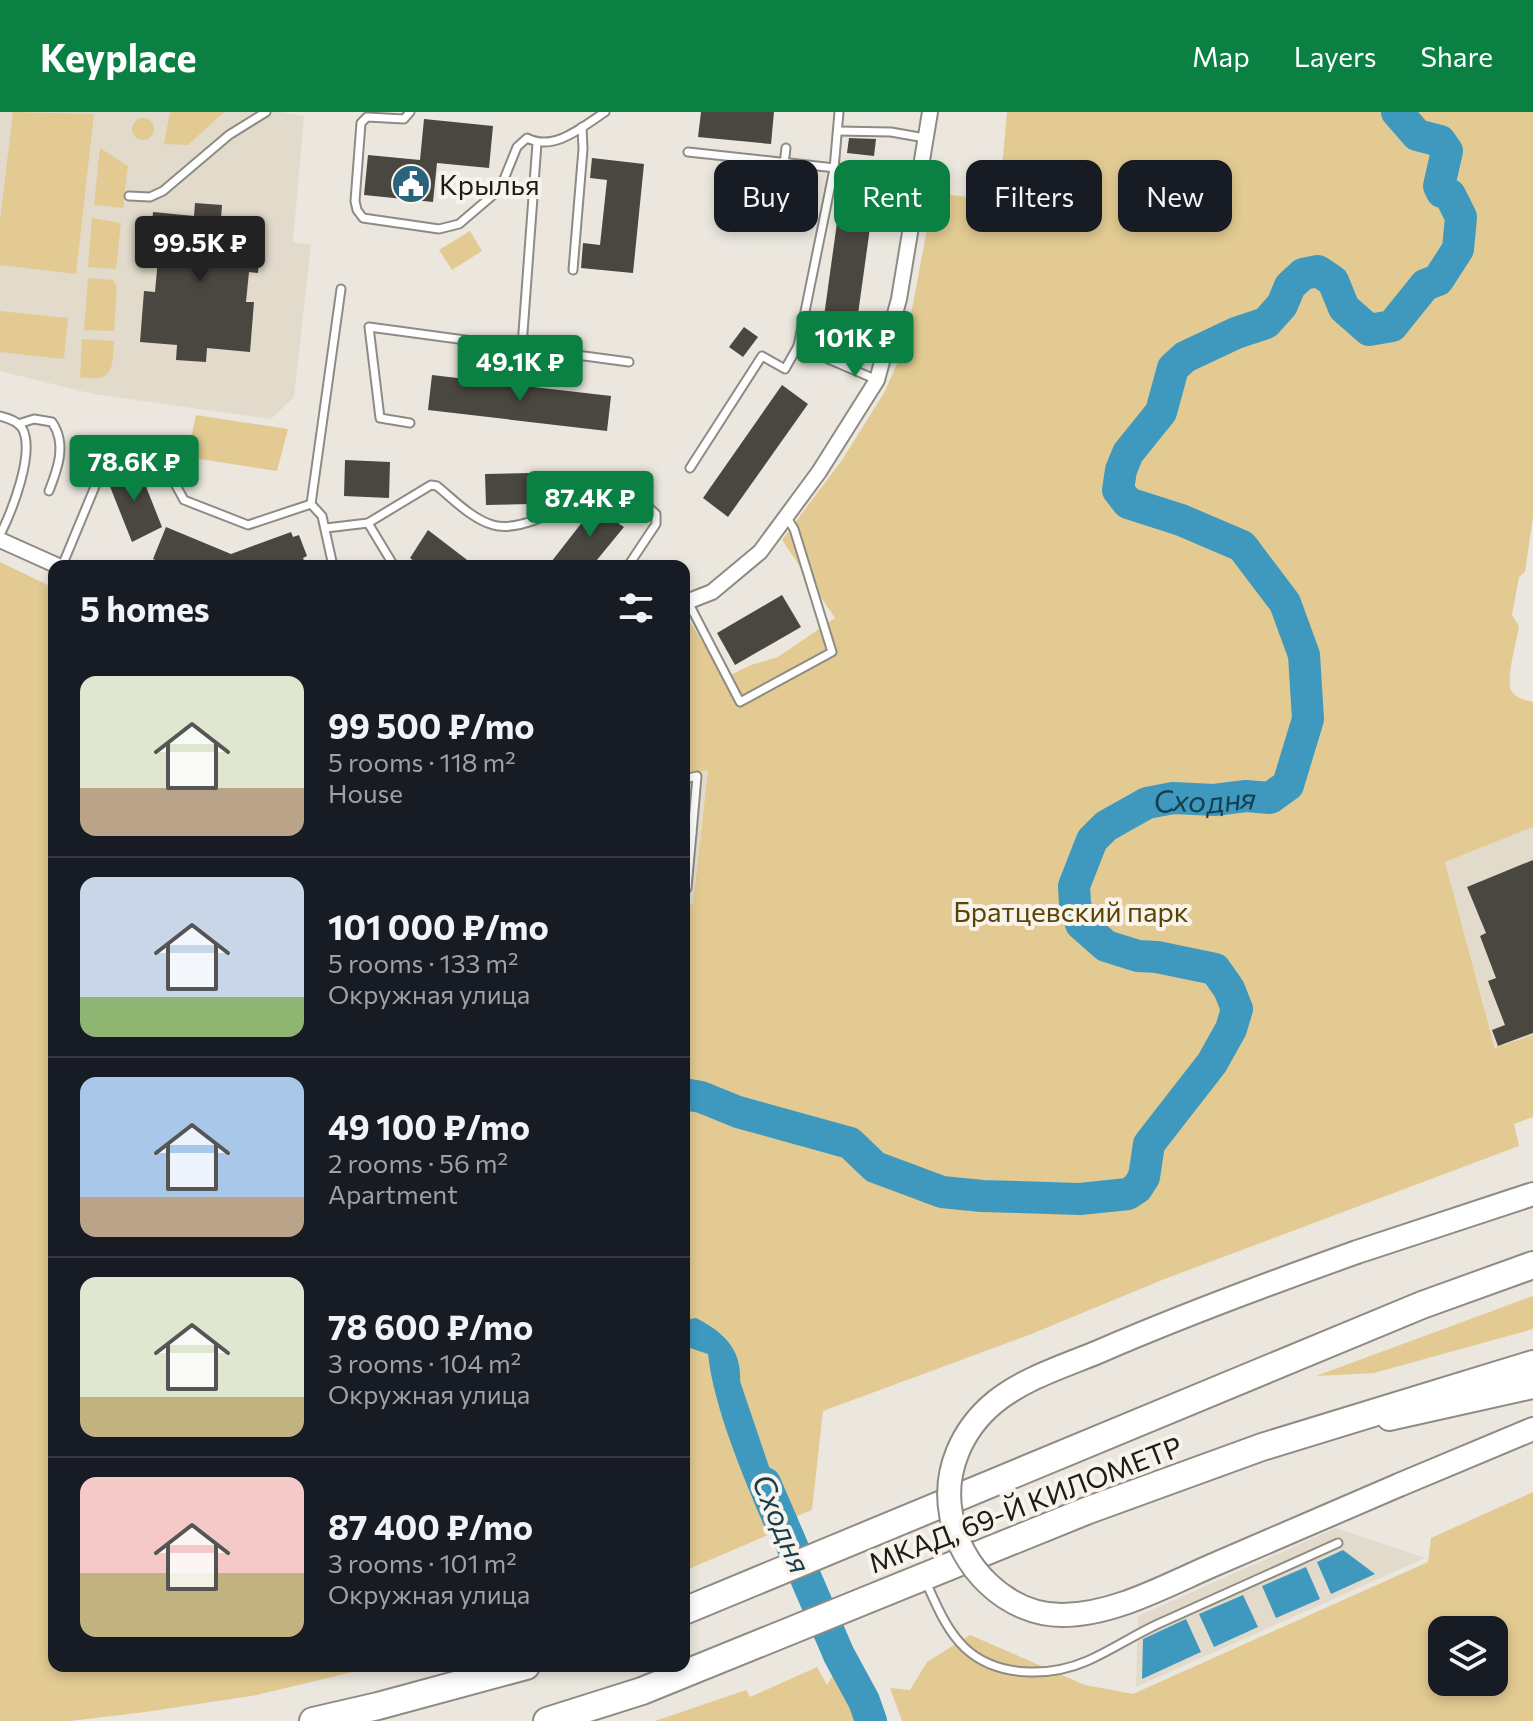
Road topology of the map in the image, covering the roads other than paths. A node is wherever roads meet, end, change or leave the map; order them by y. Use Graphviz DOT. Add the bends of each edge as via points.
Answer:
graph roads {
  1 [pos="266,112"];
  2 [pos="410,112"];
  3 [pos="605,112"];
  4 [pos="839,112"];
  5 [pos="930,112"];
  6 [pos="582,127"];
  7 [pos="838,131"];
  8 [pos="925,138"];
  9 [pos="537,143"];
  10 [pos="786,148"];
  11 [pos="688,152"];
  12 [pos="752,160"];
  13 [pos="784,160"];
  14 [pos="835,160"];
  15 [pos="921,160"];
  16 [pos="818,167"];
  17 [pos="834,169"];
  18 [pos="129,196"];
  19 [pos="909,232"];
  20 [pos="573,270"];
  21 [pos="341,289"];
  22 [pos="522,346"];
  23 [pos="798,346"];
  24 [pos="629,362"];
  25 [pos="877,380"];
  26 [pos="0,416"];
  27 [pos="410,423"];
  28 [pos="18,424"];
  29 [pos="690,468"];
  30 [pos="49,491"];
  31 [pos="311,504"];
  32 [pos="787,518"];
  33 [pos="368,523"];
  34 [pos="326,528"];
  35 [pos="0,537"];
  36 [pos="48,560"];
  37 [pos="63,560"];
  38 [pos="332,560"];
  39 [pos="390,560"];
  40 [pos="632,560"];
  41 [pos="690,600"];
  42 [pos="690,609"];
  43 [pos="690,778"];
  44 [pos="690,821"];
  45 [pos="1533,1194"];
  46 [pos="1533,1253"];
  47 [pos="1533,1265"];
  48 [pos="1422,1305"];
  49 [pos="1533,1364"];
  50 [pos="1533,1387"];
  51 [pos="1533,1429"];
  52 [pos="1262,1447"];
  53 [pos="1338,1543"];
  54 [pos="924,1576"];
  55 [pos="690,1608"];
  56 [pos="504,1672"];
  57 [pos="313,1721"];
  58 [pos="547,1721"];
  1 -- 18 [label="lane" via="229,135 163,191 150,197"];
  2 -- 9 [label="lane" via="404,119 367,117 361,123 355,191 363,218 452,227 500,189 521,142 527,138"];
  3 -- 6 [label="lane"];
  4 -- 7 [label="lane"];
  5 -- 8 [label="street"];
  6 -- 9 [label="lane" via="550,143"];
  6 -- 20 [label="lane"];
  7 -- 8 [label="lane"];
  7 -- 14 [label="lane"];
  8 -- 15 [label="street"];
  9 -- 22 [label="lane"];
  10 -- 13 [label="lane"];
  11 -- 12 [label="lane"];
  16 -- 17 [label="lane"];
  17 -- 23 [label="lane"];
  19 -- 25 [label="street" via="899,299"];
  21 -- 31 [label="lane"];
  22 -- 24 [label="lane"];
  22 -- 27 [label="lane" via="369,327 380,418"];
  23 -- 25 [label="lane"];
  23 -- 29 [label="lane" via="785,369 762,356"];
  25 -- 32 [label="street"];
  26 -- 28 [label="lane"];
  28 -- 30 [label="lane" via="34,419 52,422 60,434"];
  28 -- 35 [label="lane" via="25,436 22,479"];
  31 -- 34 [label="lane"];
  31 -- 37 [label="lane" via="248,525 184,500 160,461 120,454 106,460"];
  32 -- 41 [label="street" via="743,568 712,592"];
  32 -- 42 [label="lane" via="832,652 740,702"];
  33 -- 34 [label="lane" via="346,530"];
  33 -- 39 [label="lane"];
  33 -- 40 [label="lane" via="431,485 478,519 514,526 614,485 656,514 656,524"];
  34 -- 38 [label="lane"];
  35 -- 36 [label="street"];
  43 -- 44 [label="lane" via="697,776"];
  45 -- 51 [label="main road, bridge" via="1152,1328 1008,1393 961,1443 950,1477 950,1513 965,1555 994,1589 1043,1613 1079,1614 1167,1585"];
  46 -- 48 [label="main road"];
  47 -- 48 [label="highway, МКАД, 69-Й КИЛОМЕТР"];
  48 -- 55 [label="highway, МКАД, 69-Й КИЛОМЕТР"];
  49 -- 52 [label="highway, МКАД, 69-Й КИЛОМЕТР"];
  50 -- 52 [label="main road"];
  52 -- 54 [label="highway, МКАД, 69-Й КИЛОМЕТР"];
  53 -- 54 [label="lane" via="1056,1671 1023,1672 992,1664 966,1649 943,1619"];
  54 -- 58 [label="highway, МКАД, 69-Й КИЛОМЕТР" via="642,1691"];
  56 -- 57 [label="highway"];
}
